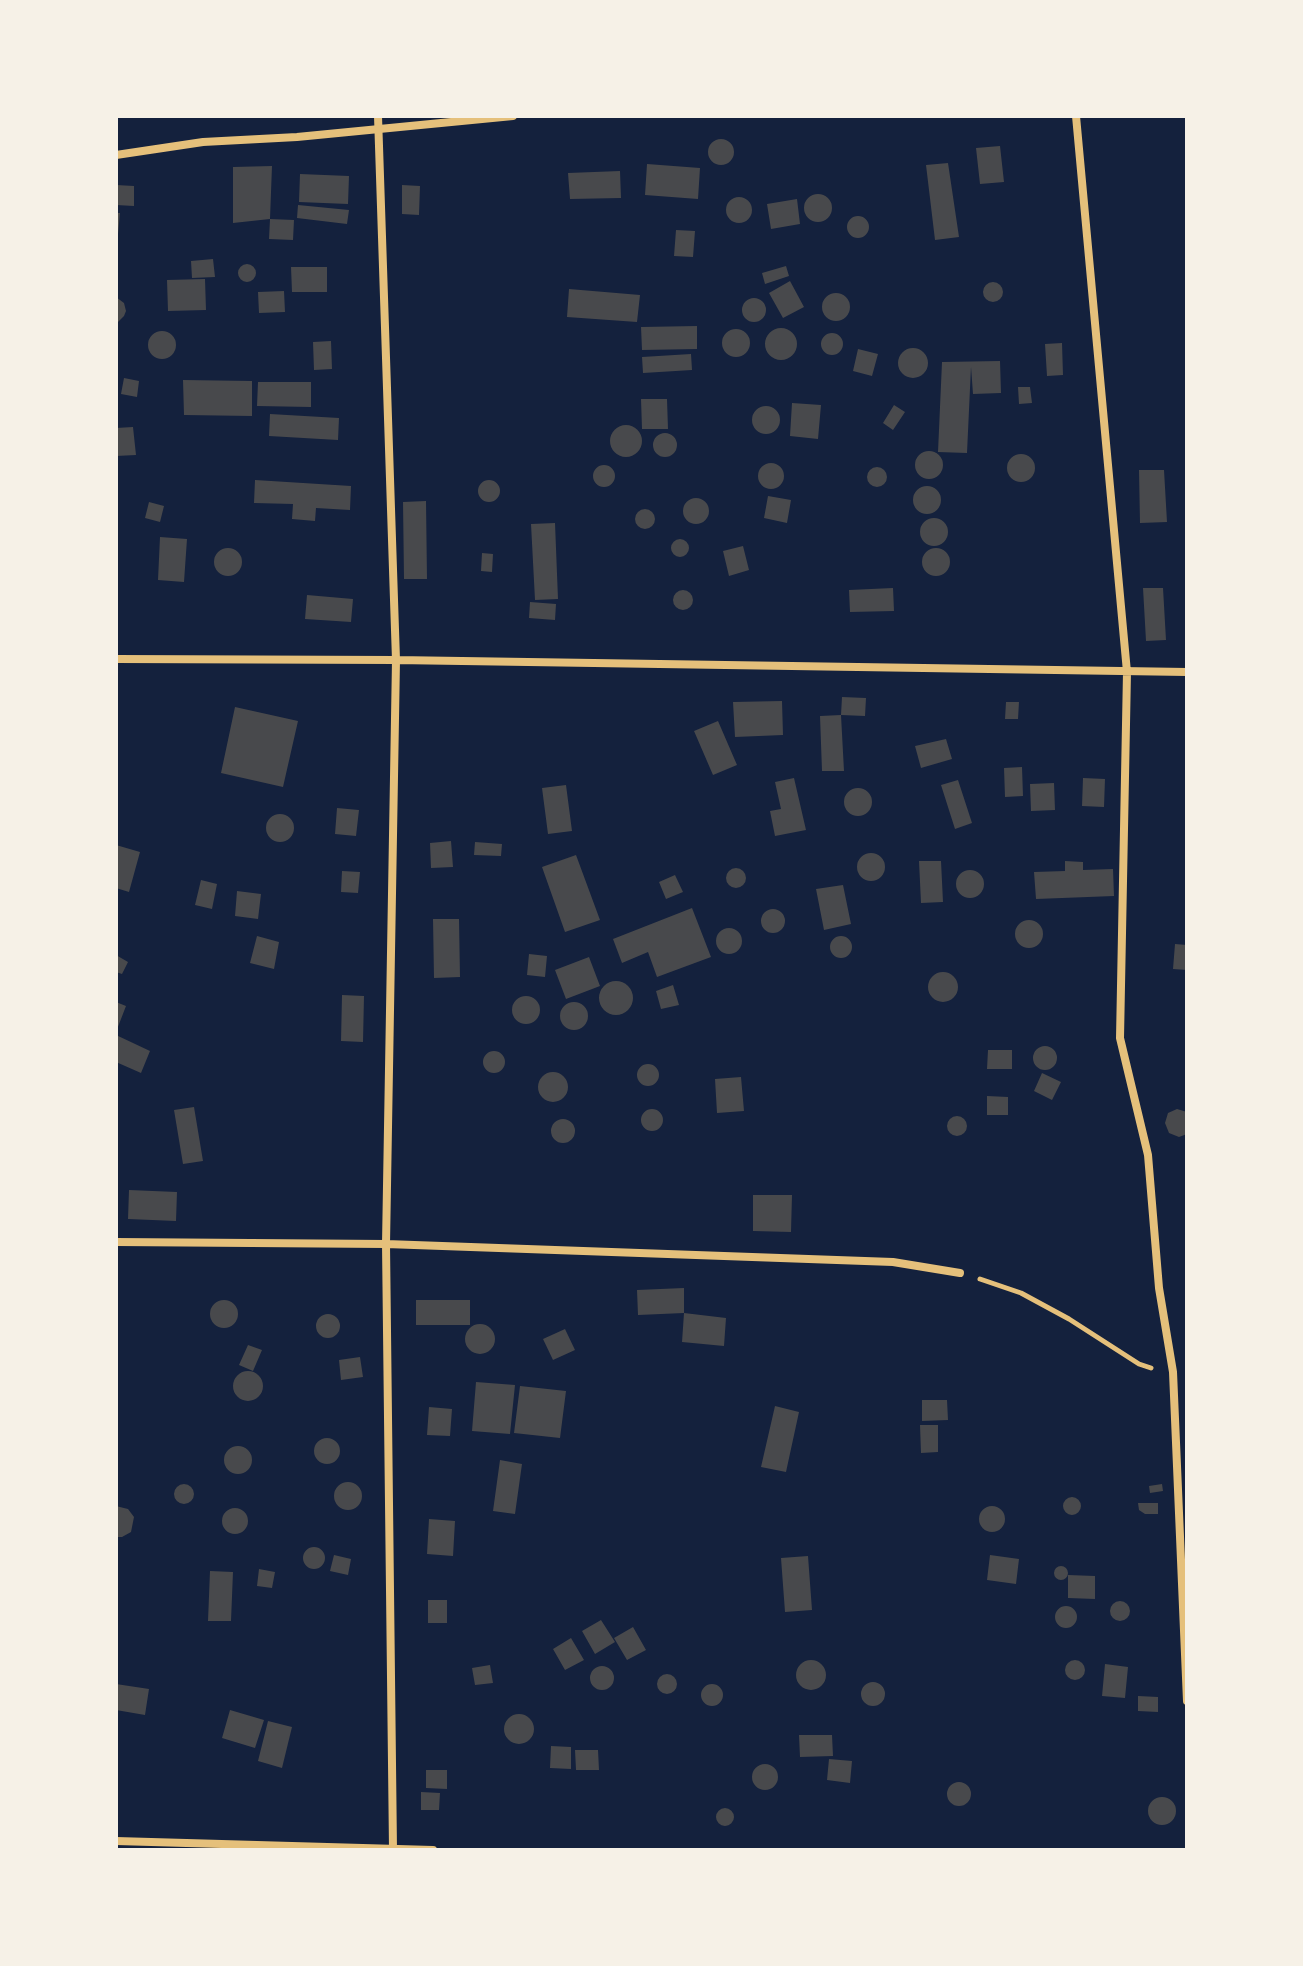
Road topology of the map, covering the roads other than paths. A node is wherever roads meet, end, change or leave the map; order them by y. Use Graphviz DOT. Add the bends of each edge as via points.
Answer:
graph roads {
  1 [pos="378,116"];
  2 [pos="513,116"];
  3 [pos="1076,116"];
  4 [pos="378,130"];
  5 [pos="116,155"];
  6 [pos="116,659"];
  7 [pos="396,660"];
  8 [pos="1127,672"];
  9 [pos="1187,672"];
  10 [pos="116,1242"];
  11 [pos="386,1244"];
  12 [pos="960,1273"];
  13 [pos="1187,1701"];
  14 [pos="116,1841"];
  15 [pos="393,1849"];
  16 [pos="433,1850"];
  1 -- 4 [label="street"];
  2 -- 4 [label="street"];
  3 -- 8 [label="street"];
  4 -- 5 [label="street" via="203,142"];
  4 -- 7 [label="street"];
  6 -- 7 [label="street"];
  7 -- 8 [label="street"];
  7 -- 11 [label="street"];
  8 -- 9 [label="street"];
  8 -- 13 [label="street" via="1120,1038 1148,1155 1159,1288 1173,1372"];
  10 -- 11 [label="street"];
  11 -- 12 [label="street" via="893,1262"];
  11 -- 15 [label="street"];
  14 -- 15 [label="street"];
  15 -- 16 [label="street"];
}
